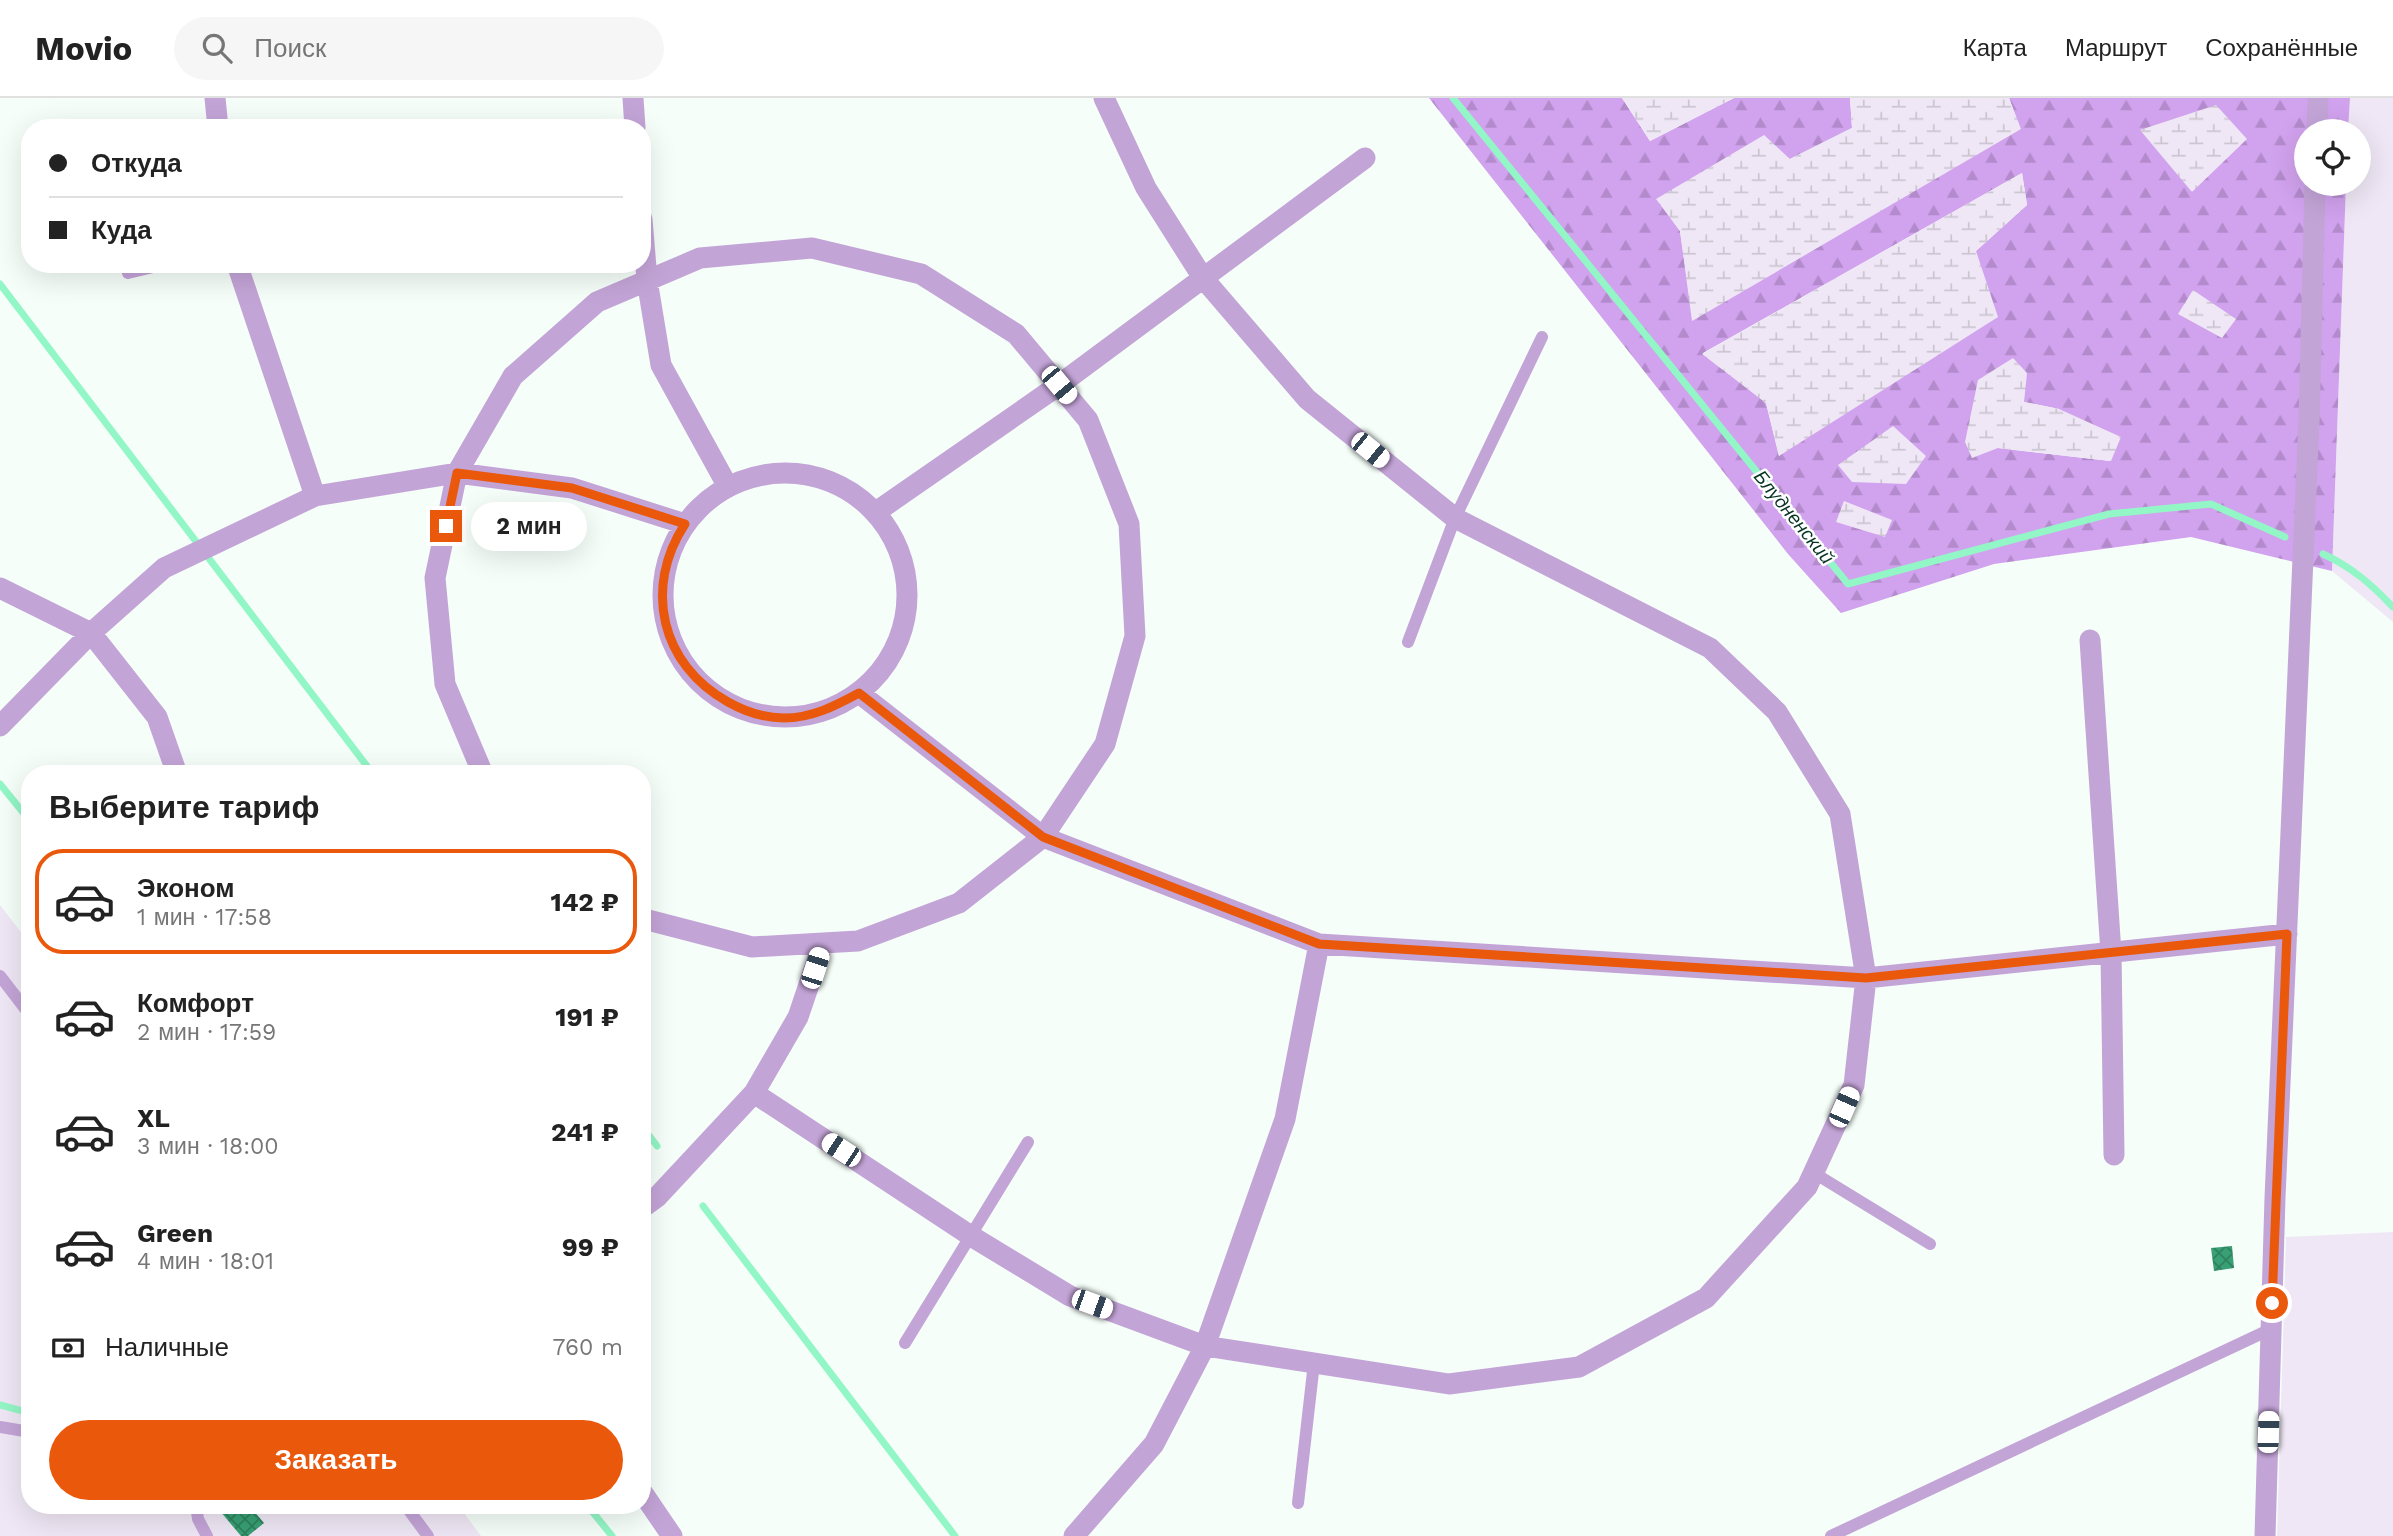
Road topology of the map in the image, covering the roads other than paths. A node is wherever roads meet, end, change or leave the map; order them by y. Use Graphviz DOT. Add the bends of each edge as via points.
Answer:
graph roads {
  1 [pos="215,98"];
  2 [pos="633,98"];
  3 [pos="1104,98"];
  4 [pos="2318,98"];
  5 [pos="217,119"];
  6 [pos="634,119"];
  7 [pos="2317,119"];
  8 [pos="1364,158"];
  9 [pos="2315,196"];
  10 [pos="240,273"];
  11 [pos="646,273"];
  12 [pos="1203,278"];
  13 [pos="647,280"];
  14 [pos="1542,337"];
  15 [pos="1059,385"];
  16 [pos="457,473"];
  17 [pos="727,485"];
  18 [pos="315,496"];
  19 [pos="876,513"];
  20 [pos="1455,518"];
  21 [pos="685,524"];
  22 [pos="0,588"];
  23 [pos="91,633"];
  24 [pos="2090,640"];
  25 [pos="1408,642"];
  26 [pos="859,693"];
  27 [pos="0,726"];
  28 [pos="174,765"];
  29 [pos="479,765"];
  30 [pos="1043,837"];
  31 [pos="651,921"];
  32 [pos="2287,934"];
  33 [pos="823,943"];
  34 [pos="1319,944"];
  35 [pos="2111,953"];
  36 [pos="0,976"];
  37 [pos="1866,978"];
  38 [pos="21,1003"];
  39 [pos="754,1093"];
  40 [pos="1028,1142"];
  41 [pos="2114,1155"];
  42 [pos="1814,1173"];
  43 [pos="651,1201"];
  44 [pos="971,1236"];
  45 [pos="1930,1244"];
  46 [pos="2271,1329"];
  47 [pos="905,1343"];
  48 [pos="1205,1346"];
  49 [pos="1314,1363"];
  50 [pos="0,1427"];
  51 [pos="21,1430"];
  52 [pos="1298,1503"];
  53 [pos="651,1505"];
  54 [pos="197,1514"];
  55 [pos="412,1514"];
  56 [pos="207,1536"];
  57 [pos="428,1536"];
  58 [pos="673,1536"];
  59 [pos="1074,1536"];
  60 [pos="1831,1536"];
  61 [pos="2265,1536"];
  1 -- 5 [label="street"];
  2 -- 6 [label="street"];
  3 -- 12 [label="street" via="1146,188"];
  4 -- 7 [label="street"];
  8 -- 12 [label="street"];
  9 -- 32 [label="street"];
  10 -- 18 [label="street"];
  11 -- 13 [label="street"];
  12 -- 15 [label="street"];
  12 -- 20 [label="street" via="1307,399"];
  13 -- 15 [label="street" via="700,258 812,248 921,274 1016,334"];
  13 -- 16 [label="street" via="597,302 513,376"];
  13 -- 17 [label="street" via="661,365"];
  14 -- 20 [label="lane"];
  15 -- 19 [label="street"];
  15 -- 30 [label="street" via="1088,420 1129,524 1135,636 1105,744"];
  16 -- 18 [label="street"];
  16 -- 21 [label="street" via="572,488"];
  16 -- 29 [label="street" via="435,578 445,684"];
  17 -- 19 [label="street" via="766,473 807,474 845,487"];
  17 -- 21 [label="street"];
  18 -- 23 [label="street" via="164,568"];
  19 -- 26 [label="street" via="898,547 908,586 904,626 887,663"];
  20 -- 25 [label="lane"];
  20 -- 37 [label="street" via="1710,648 1777,712 1840,814"];
  21 -- 26 [label="street" via="672,544 662,583 664,624 680,661 708,691 743,711 783,718 824,712"];
  22 -- 23 [label="street"];
  23 -- 27 [label="street"];
  23 -- 28 [label="street" via="157,717"];
  24 -- 35 [label="street"];
  26 -- 30 [label="street"];
  30 -- 33 [label="street" via="959,903 858,941"];
  30 -- 34 [label="street"];
  31 -- 33 [label="street" via="752,947"];
  32 -- 35 [label="street"];
  32 -- 46 [label="street"];
  33 -- 39 [label="street" via="798,1017"];
  34 -- 37 [label="street"];
  34 -- 48 [label="street" via="1284,1119"];
  35 -- 37 [label="street"];
  35 -- 41 [label="street"];
  36 -- 38 [label="lane"];
  37 -- 42 [label="street" via="1854,1084"];
  39 -- 43 [label="street"];
  39 -- 44 [label="street"];
  40 -- 44 [label="lane"];
  42 -- 45 [label="lane"];
  42 -- 49 [label="street" via="1807,1187 1706,1298 1579,1367 1449,1384"];
  44 -- 47 [label="lane"];
  44 -- 48 [label="street" via="1070,1296"];
  46 -- 60 [label="lane"];
  46 -- 61 [label="street"];
  48 -- 49 [label="street"];
  48 -- 59 [label="street" via="1154,1444"];
  49 -- 52 [label="lane"];
  50 -- 51 [label="lane"];
  53 -- 58 [label="street"];
  54 -- 56 [label="lane"];
  55 -- 57 [label="lane"];
}
